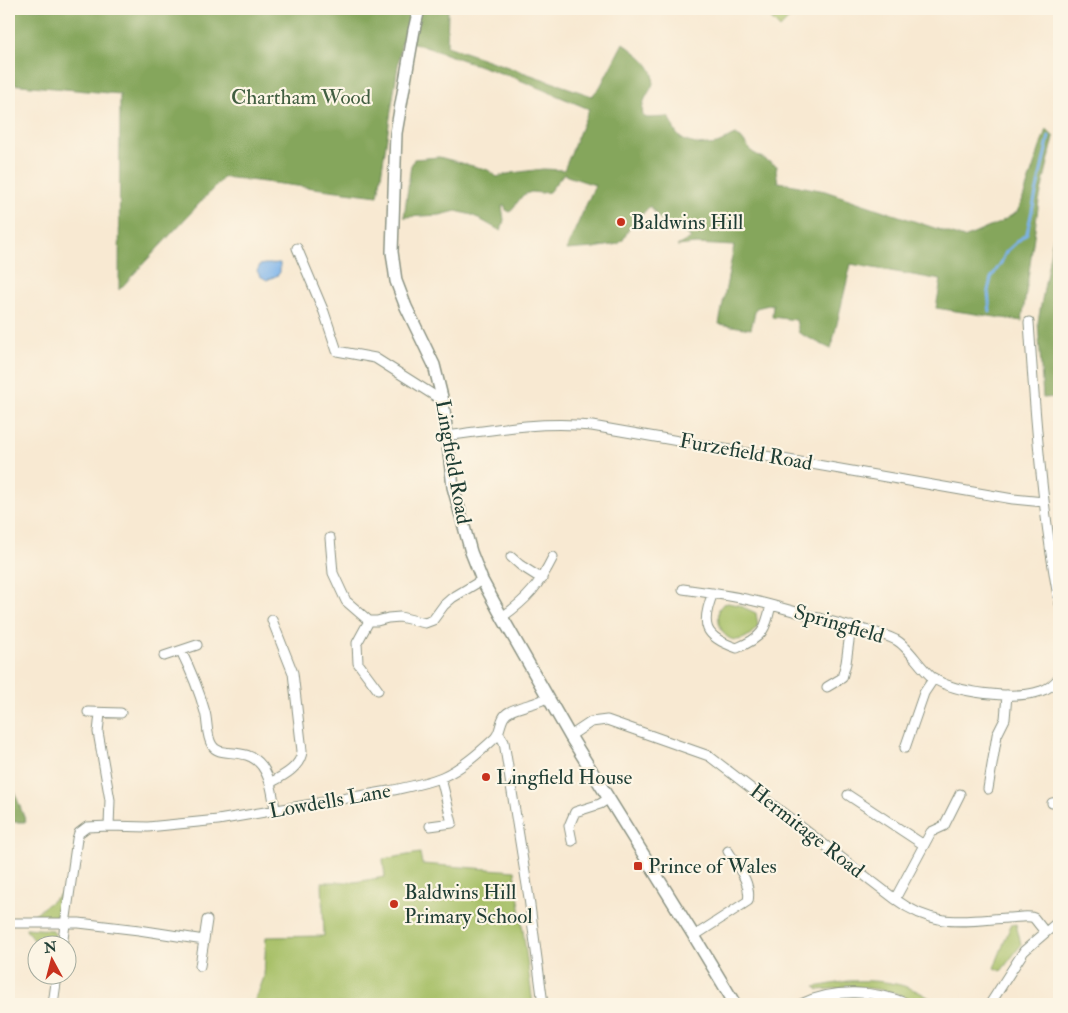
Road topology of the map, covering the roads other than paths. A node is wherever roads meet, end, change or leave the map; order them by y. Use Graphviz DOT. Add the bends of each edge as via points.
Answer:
graph roads {
  1 [pos="419,9"];
  2 [pos="296,248"];
  3 [pos="1029,322"];
  4 [pos="443,401"];
  5 [pos="447,436"];
  6 [pos="1044,502"];
  7 [pos="330,538"];
  8 [pos="511,557"];
  9 [pos="553,557"];
  10 [pos="542,579"];
  11 [pos="482,580"];
  12 [pos="683,589"];
  13 [pos="713,593"];
  14 [pos="1059,602"];
  15 [pos="771,605"];
  16 [pos="502,616"];
  17 [pos="272,620"];
  18 [pos="369,621"];
  19 [pos="851,626"];
  20 [pos="198,645"];
  21 [pos="181,651"];
  22 [pos="164,656"];
  23 [pos="934,678"];
  24 [pos="1057,684"];
  25 [pos="827,687"];
  26 [pos="378,690"];
  27 [pos="1008,695"];
  28 [pos="548,697"];
  29 [pos="88,712"];
  30 [pos="121,713"];
  31 [pos="100,714"];
  32 [pos="499,734"];
  33 [pos="570,736"];
  34 [pos="905,748"];
  35 [pos="441,778"];
  36 [pos="270,783"];
  37 [pos="988,788"];
  38 [pos="960,794"];
  39 [pos="848,795"];
  40 [pos="608,799"];
  41 [pos="275,810"];
  42 [pos="109,826"];
  43 [pos="430,826"];
  44 [pos="572,841"];
  45 [pos="924,845"];
  46 [pos="728,851"];
  47 [pos="895,899"];
  48 [pos="207,920"];
  49 [pos="1059,921"];
  50 [pos="9,923"];
  51 [pos="66,923"];
  52 [pos="1044,932"];
  53 [pos="64,936"];
  54 [pos="694,936"];
  55 [pos="204,940"];
  56 [pos="200,966"];
  57 [pos="56,986"];
  58 [pos="53,1004"];
  59 [pos="543,1004"];
  60 [pos="735,1004"];
  61 [pos="801,1004"];
  62 [pos="908,1004"];
  63 [pos="990,1004"];
  1 -- 4 [label="street, Lingfield Road" via="396,133 392,252 396,281 434,365"];
  2 -- 4 [label="street" via="337,351 375,358"];
  3 -- 6 [label="street"];
  4 -- 5 [label="street, Lingfield Road"];
  5 -- 6 [label="street, Furzefield Road" via="533,424 592,426"];
  5 -- 11 [label="street, Lingfield Road" via="458,508"];
  6 -- 14 [label="street"];
  7 -- 18 [label="street" via="333,573 346,601"];
  8 -- 10 [label="street"];
  9 -- 10 [label="street"];
  10 -- 16 [label="street" via="529,596"];
  11 -- 16 [label="street, Lingfield Road"];
  11 -- 18 [label="street" via="452,598 433,620 425,623 400,617"];
  12 -- 13 [label="street, Springfield"];
  13 -- 15 [label="street, Springfield"];
  13 -- 15 [label="street, Springfield" via="706,623 710,635 720,643 738,648 753,642 766,627"];
  15 -- 19 [label="street, Springfield"];
  16 -- 28 [label="street, Lingfield Road"];
  17 -- 36 [label="street" via="293,673 302,752 295,767"];
  18 -- 26 [label="street" via="357,643 358,662"];
  19 -- 23 [label="street, Springfield" via="898,641"];
  19 -- 25 [label="street" via="842,678"];
  20 -- 21 [label="street"];
  21 -- 22 [label="street"];
  21 -- 36 [label="street" via="197,685 212,746 217,751 240,753 254,759"];
  23 -- 27 [label="street, Springfield" via="967,692"];
  23 -- 34 [label="street" via="924,693"];
  24 -- 27 [label="street, Springfield" via="1027,695"];
  27 -- 37 [label="street" via="1005,719 996,735"];
  28 -- 32 [label="street, Lowdells Lane" via="542,702 508,712"];
  28 -- 33 [label="street, Lingfield Road"];
  29 -- 31 [label="street"];
  30 -- 31 [label="street"];
  31 -- 42 [label="street" via="98,732 110,800"];
  32 -- 35 [label="street, Lowdells Lane" via="457,770"];
  32 -- 59 [label="street" via="504,742"];
  33 -- 40 [label="street, Lingfield Road"];
  33 -- 47 [label="street, Hermitage Road" via="591,722 607,720 709,756"];
  35 -- 41 [label="street, Lowdells Lane" via="389,791"];
  35 -- 43 [label="street" via="452,823"];
  36 -- 41 [label="street"];
  38 -- 45 [label="street" via="944,826 931,832"];
  39 -- 45 [label="street"];
  40 -- 44 [label="street" via="574,812 569,826"];
  40 -- 54 [label="street, Lingfield Road"];
  41 -- 42 [label="street, Lowdells Lane" via="148,827"];
  42 -- 51 [label="street, Lowdells Lane" via="87,827 79,832"];
  45 -- 47 [label="street"];
  46 -- 54 [label="street" via="749,886 748,900"];
  47 -- 52 [label="street, Hermitage Road" via="919,914 954,922 1031,916"];
  48 -- 55 [label="street"];
  49 -- 52 [label="street"];
  50 -- 51 [label="street"];
  51 -- 53 [label="street"];
  51 -- 55 [label="street"];
  52 -- 63 [label="street" via="1024,952"];
  54 -- 60 [label="street, Lingfield Road"];
  55 -- 56 [label="street"];
  57 -- 58 [label="street"];
  61 -- 62 [label="street" via="814,998 848,992 876,994"];
}
